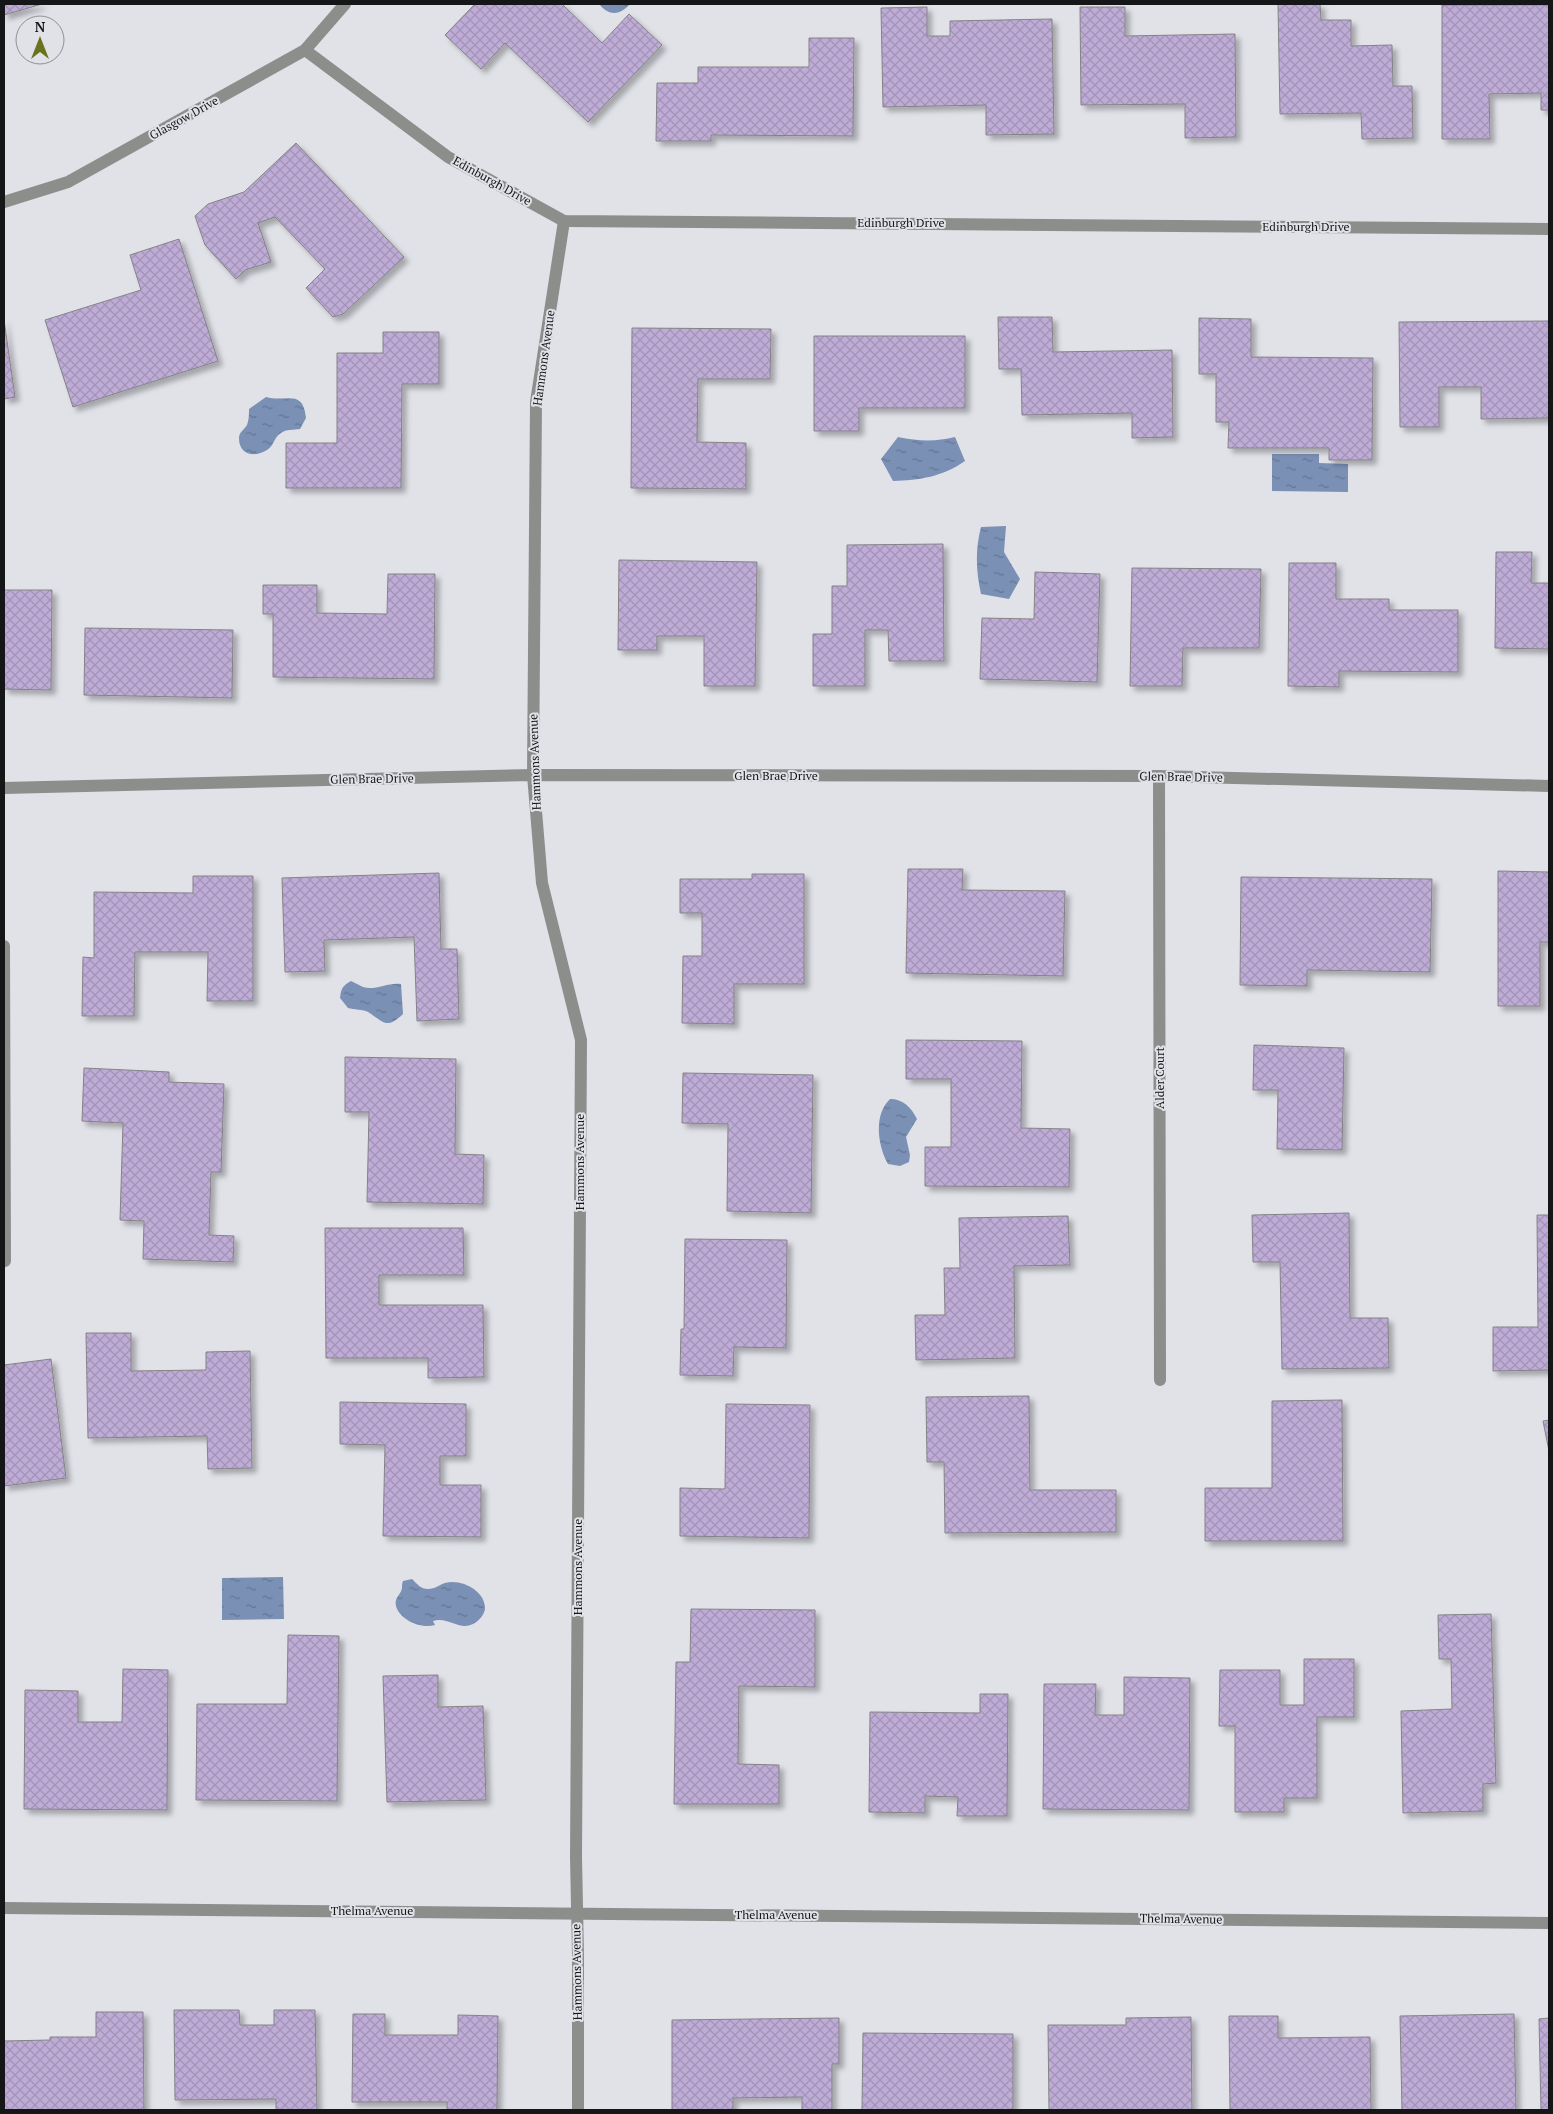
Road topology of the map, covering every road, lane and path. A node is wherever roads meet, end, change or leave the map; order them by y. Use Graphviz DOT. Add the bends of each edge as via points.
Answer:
graph roads {
  1 [pos="345,4"];
  2 [pos="305,50"];
  3 [pos="4,202"];
  4 [pos="564,221"];
  5 [pos="1549,229"];
  6 [pos="533,775"];
  7 [pos="1160,776"];
  8 [pos="1549,786"];
  9 [pos="4,788"];
  10 [pos="4,946"];
  11 [pos="5,1261"];
  12 [pos="1160,1380"];
  13 [pos="4,1908"];
  14 [pos="577,1914"];
  15 [pos="1549,1922"];
  16 [pos="578,2110"];
  1 -- 2 [label="street, Glasgow Drive"];
  2 -- 3 [label="street, Glasgow Drive" via="68,182"];
  2 -- 4 [label="street, Edinburgh Drive" via="448,157"];
  4 -- 5 [label="street, Edinburgh Drive"];
  4 -- 6 [label="street, Hammons Avenue" via="536,402"];
  6 -- 7 [label="street, Glen Brae Drive"];
  6 -- 9 [label="street, Glen Brae Drive"];
  6 -- 14 [label="street, Hammons Avenue" via="542,883 580,1040"];
  7 -- 8 [label="street, Glen Brae Drive"];
  7 -- 12 [label="street, Alder Court"];
  10 -- 11 [label="street"];
  13 -- 14 [label="street, Thelma Avenue"];
  14 -- 15 [label="street, Thelma Avenue"];
  14 -- 16 [label="street, Hammons Avenue"];
}
